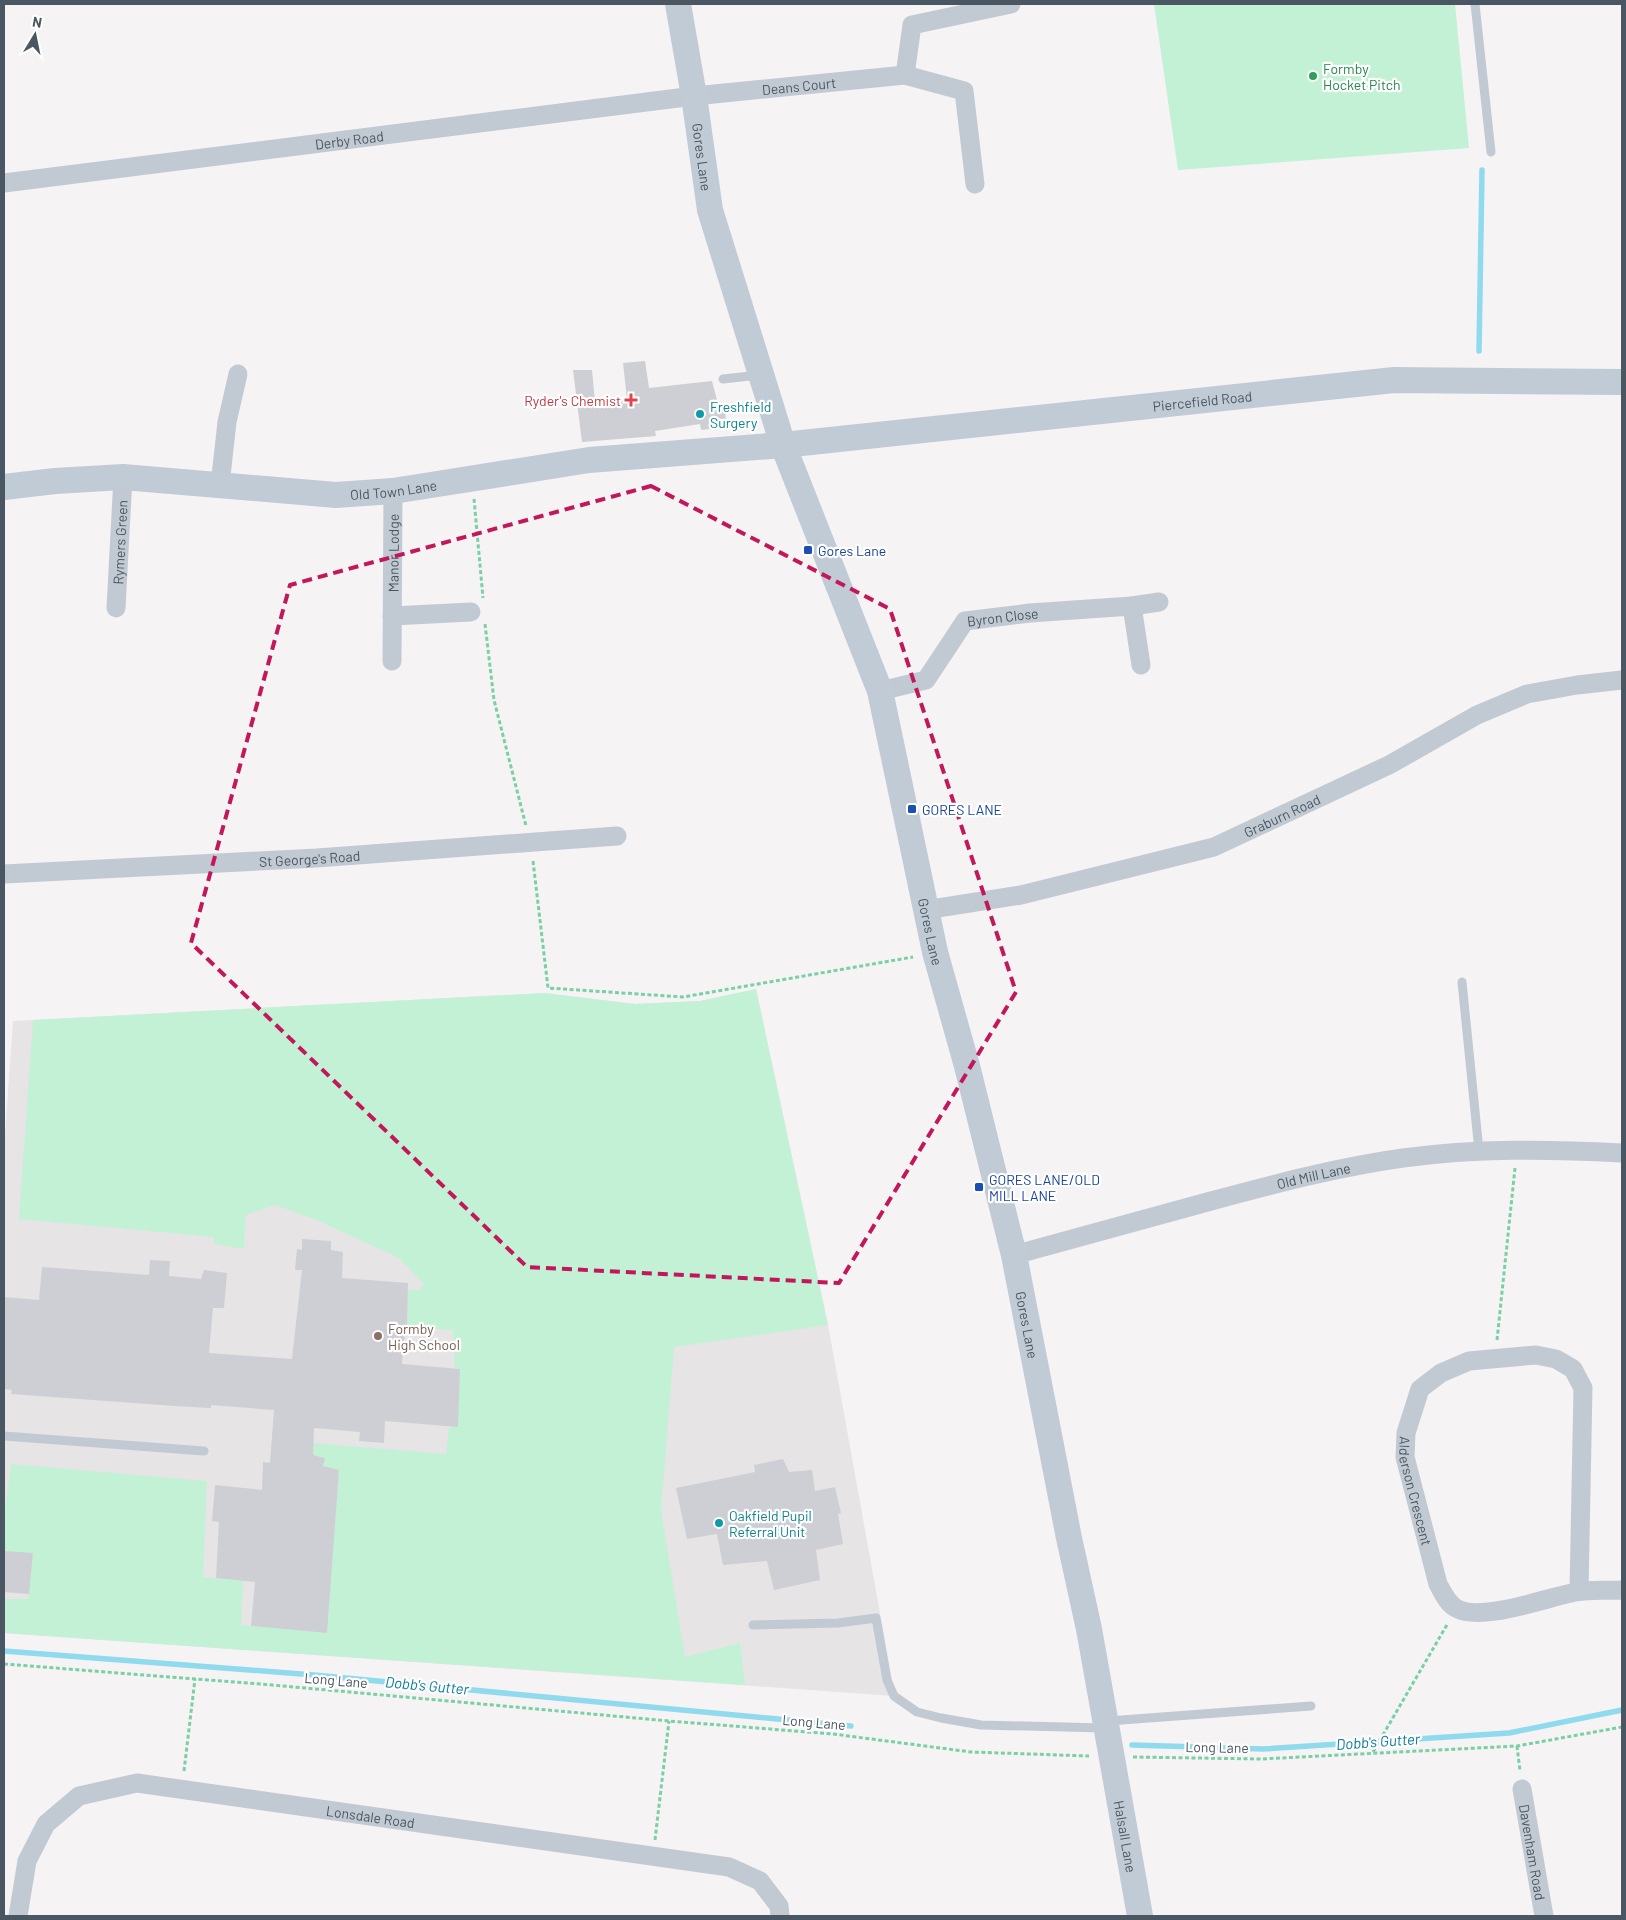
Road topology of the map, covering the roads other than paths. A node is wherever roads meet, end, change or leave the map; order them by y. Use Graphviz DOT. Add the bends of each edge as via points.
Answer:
graph roads {
  1 [pos="678,4"];
  2 [pos="1011,4"];
  3 [pos="1475,4"];
  4 [pos="904,75"];
  5 [pos="694,96"];
  6 [pos="1491,152"];
  7 [pos="4,183"];
  8 [pos="975,184"];
  9 [pos="238,374"];
  10 [pos="762,375"];
  11 [pos="723,379"];
  12 [pos="1622,382"];
  13 [pos="783,445"];
  14 [pos="123,476"];
  15 [pos="220,485"];
  16 [pos="4,487"];
  17 [pos="393,491"];
  18 [pos="1159,602"];
  19 [pos="1132,606"];
  20 [pos="116,608"];
  21 [pos="479,611"];
  22 [pos="392,616"];
  23 [pos="392,661"];
  24 [pos="1141,665"];
  25 [pos="1622,680"];
  26 [pos="880,691"];
  27 [pos="617,836"];
  28 [pos="4,874"];
  29 [pos="925,910"];
  30 [pos="1462,982"];
  31 [pos="1479,1151"];
  32 [pos="1622,1153"];
  33 [pos="1014,1255"];
  34 [pos="4,1436"];
  35 [pos="204,1451"];
  36 [pos="1622,1590"];
  37 [pos="1579,1591"];
  38 [pos="753,1625"];
  39 [pos="1311,1706"];
  40 [pos="1106,1724"];
  41 [pos="1112,1757"];
  42 [pos="1522,1789"];
  43 [pos="18,1916"];
  44 [pos="780,1916"];
  45 [pos="1140,1916"];
  46 [pos="1544,1916"];
  1 -- 5 [label="street, Gores Lane"];
  2 -- 4 [label="street" via="912,25"];
  3 -- 6 [label="lane"];
  4 -- 5 [label="street, Deans Court"];
  4 -- 8 [label="street, Deans Court" via="964,91"];
  5 -- 7 [label="street, Derby Road"];
  5 -- 10 [label="street, Gores Lane" via="710,210"];
  9 -- 15 [label="street" via="227,422"];
  10 -- 11 [label="lane"];
  10 -- 13 [label="street, Gores Lane"];
  12 -- 13 [label="street, Piercefield Road" via="1394,380"];
  13 -- 17 [label="street, Old Town Lane" via="589,460"];
  13 -- 26 [label="street, Gores Lane"];
  14 -- 15 [label="street, Old Town Lane"];
  14 -- 16 [label="street, Old Town Lane"];
  14 -- 20 [label="street, Rymers Green"];
  15 -- 17 [label="street, Old Town Lane" via="336,495"];
  17 -- 22 [label="street, Manor Lodge"];
  18 -- 19 [label="street, Byron Close"];
  19 -- 24 [label="street"];
  19 -- 26 [label="street, Byron Close" via="965,621 926,680"];
  21 -- 22 [label="street"];
  22 -- 23 [label="street, Manor Lodge"];
  25 -- 29 [label="street, Graburn Road" via="1526,694 1477,715 1389,765 1214,847 1021,895"];
  26 -- 29 [label="street, Gores Lane"];
  27 -- 28 [label="street, St George's Road" via="317,858"];
  29 -- 33 [label="street, Gores Lane"];
  30 -- 31 [label="lane"];
  31 -- 32 [label="street, Old Mill Lane"];
  31 -- 33 [label="street, Old Mill Lane" via="1403,1158 1327,1172"];
  33 -- 40 [label="street, Gores Lane"];
  34 -- 35 [label="lane"];
  36 -- 37 [label="street"];
  37 -- 37 [label="street, Alderson Crescent" via="1583,1388 1573,1370 1556,1359 1536,1355 1470,1361 1441,1373 1420,1390 1406,1433 1405,1457 1438,1584 1446,1599 1457,1609 1486,1613"];
  38 -- 40 [label="lane" via="838,1623 876,1618 887,1680 894,1696 917,1712 981,1725"];
  39 -- 40 [label="lane"];
  40 -- 41 [label="street, Gores Lane"];
  41 -- 45 [label="street, Halsall Lane"];
  42 -- 46 [label="street, Davenham Road"];
  43 -- 44 [label="street, Lonsdale Road" via="27,1861 46,1824 79,1796 137,1783 729,1867 760,1882 779,1906"];
}
